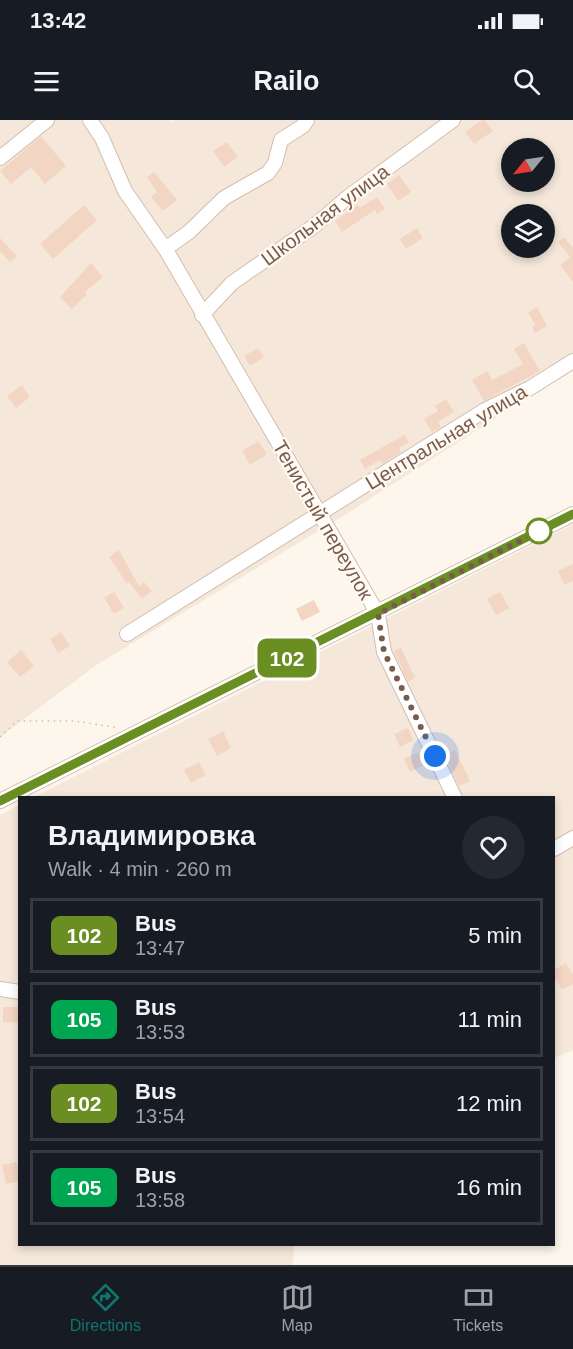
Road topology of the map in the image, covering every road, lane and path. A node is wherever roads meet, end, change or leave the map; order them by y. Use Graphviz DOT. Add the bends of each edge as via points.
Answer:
graph roads {
  1 [pos="47,120"];
  2 [pos="90,120"];
  3 [pos="307,120"];
  4 [pos="453,120"];
  5 [pos="0,158"];
  6 [pos="165,249"];
  7 [pos="202,315"];
  8 [pos="573,361"];
  9 [pos="320,514"];
  10 [pos="573,514"];
  11 [pos="378,614"];
  12 [pos="127,634"];
  13 [pos="137,731"];
  14 [pos="0,736"];
  15 [pos="454,796"];
  16 [pos="0,801"];
  17 [pos="573,838"];
  18 [pos="555,848"];
  19 [pos="0,989"];
  20 [pos="18,992"];
  1 -- 5 [label="street"];
  2 -- 6 [label="street, Тенистый переулок" via="125,190"];
  3 -- 6 [label="street" via="281,140 275,163 268,172 225,198"];
  4 -- 7 [label="street, Школьная улица" via="315,226 232,283"];
  6 -- 7 [label="street, Тенистый переулок"];
  7 -- 9 [label="street, Тенистый переулок"];
  8 -- 9 [label="street, Центральная улица" via="485,410"];
  9 -- 11 [label="street, Тенистый переулок"];
  9 -- 12 [label="street, Центральная улица"];
  10 -- 11 [label="street"];
  11 -- 13 [label="street"];
  11 -- 15 [label="street, Тенистый переулок" via="384,652"];
  13 -- 14 [label="path" via="75,721 17,721"];
  13 -- 16 [label="street"];
  17 -- 18 [label="street"];
  19 -- 20 [label="street"];
}
